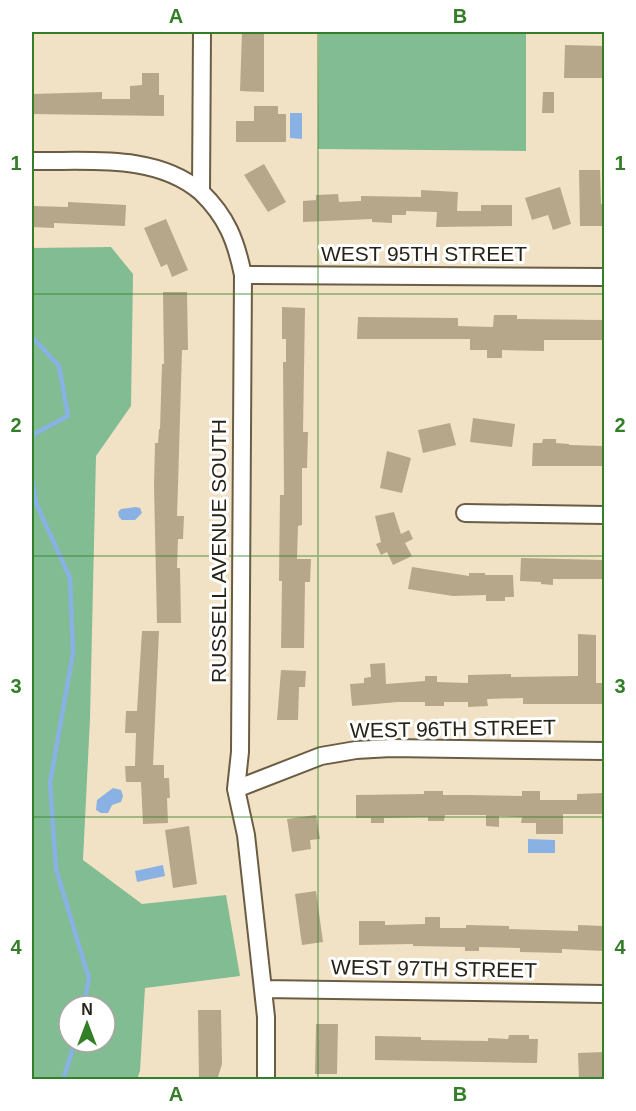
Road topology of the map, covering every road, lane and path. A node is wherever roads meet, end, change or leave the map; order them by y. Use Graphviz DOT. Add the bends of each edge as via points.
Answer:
graph roads {
  1 [pos="202,32"];
  2 [pos="32,161"];
  3 [pos="201,192"];
  4 [pos="243,275"];
  5 [pos="604,277"];
  6 [pos="465,513"];
  7 [pos="604,515"];
  8 [pos="604,751"];
  9 [pos="236,789"];
  10 [pos="263,989"];
  11 [pos="604,994"];
  12 [pos="266,1080"];
  1 -- 3 [label="street"];
  2 -- 3 [label="street" via="147,165 171,173"];
  3 -- 4 [label="street, RUSSELL AVENUE SOUTH" via="228,226"];
  4 -- 5 [label="street, WEST 95TH STREET"];
  4 -- 9 [label="street, RUSSELL AVENUE SOUTH" via="240,752"];
  6 -- 7 [label="street"];
  8 -- 9 [label="street, WEST 96TH STREET" via="356,750 321,756"];
  9 -- 10 [label="street, RUSSELL AVENUE SOUTH" via="246,835"];
  10 -- 11 [label="street, WEST 97TH STREET"];
  10 -- 12 [label="street, RUSSELL AVENUE SOUTH"];
}
